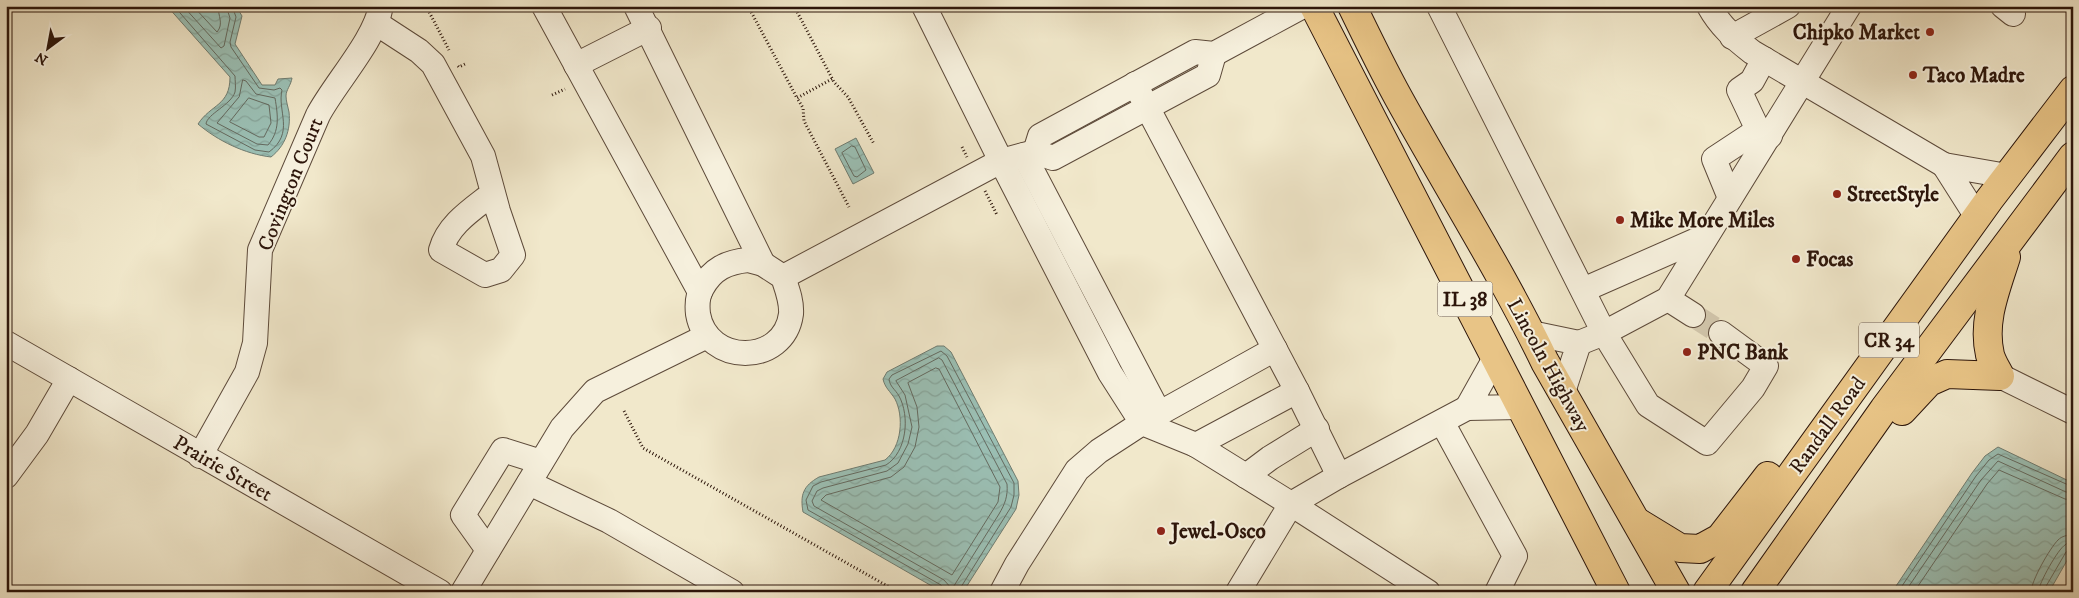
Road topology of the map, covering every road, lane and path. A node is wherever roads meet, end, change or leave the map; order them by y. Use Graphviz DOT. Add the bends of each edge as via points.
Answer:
graph roads {
  1 [pos="426,6"];
  2 [pos="544,6"];
  3 [pos="636,6"];
  4 [pos="748,6"];
  5 [pos="794,6"];
  6 [pos="924,6"];
  7 [pos="1303,6"];
  8 [pos="1314,6"];
  9 [pos="1352,6"];
  10 [pos="1439,6"];
  11 [pos="1709,6"];
  12 [pos="1788,6"];
  13 [pos="1849,6"];
  14 [pos="379,14"];
  15 [pos="649,28"];
  16 [pos="1732,36"];
  17 [pos="450,50"];
  18 [pos="1214,54"];
  19 [pos="454,59"];
  20 [pos="1764,59"];
  21 [pos="465,64"];
  22 [pos="576,65"];
  23 [pos="832,78"];
  24 [pos="1803,81"];
  25 [pos="1136,84"];
  26 [pos="565,89"];
  27 [pos="2073,90"];
  28 [pos="552,96"];
  29 [pos="797,98"];
  30 [pos="1147,107"];
  31 [pos="1764,133"];
  32 [pos="874,144"];
  33 [pos="1029,153"];
  34 [pos="2073,156"];
  35 [pos="1001,161"];
  36 [pos="1944,165"];
  37 [pos="2008,176"];
  38 [pos="493,193"];
  39 [pos="1730,198"];
  40 [pos="849,207"];
  41 [pos="1977,217"];
  42 [pos="1706,236"];
  43 [pos="2012,237"];
  44 [pos="763,264"];
  45 [pos="783,277"];
  46 [pos="1583,290"];
  47 [pos="700,292"];
  48 [pos="1668,298"];
  49 [pos="1693,315"];
  50 [pos="1531,333"];
  51 [pos="1604,333"];
  52 [pos="1721,333"];
  53 [pos="707,336"];
  54 [pos="6,343"];
  55 [pos="1579,343"];
  56 [pos="1275,349"];
  57 [pos="1495,358"];
  58 [pos="1871,366"];
  59 [pos="2000,376"];
  60 [pos="69,379"];
  61 [pos="1297,391"];
  62 [pos="1562,392"];
  63 [pos="1520,406"];
  64 [pos="1467,408"];
  65 [pos="624,411"];
  66 [pos="2073,412"];
  67 [pos="1151,418"];
  68 [pos="1442,422"];
  69 [pos="1317,429"];
  70 [pos="1196,445"];
  71 [pos="200,456"];
  72 [pos="541,462"];
  73 [pos="6,476"];
  74 [pos="1246,476"];
  75 [pos="1339,476"];
  76 [pos="529,483"];
  77 [pos="1828,488"];
  78 [pos="1291,504"];
  79 [pos="1635,520"];
  80 [pos="488,550"];
  81 [pos="1499,591"];
  82 [pos="440,592"];
  83 [pos="463,592"];
  84 [pos="732,592"];
  85 [pos="898,592"];
  86 [pos="1002,592"];
  87 [pos="1238,592"];
  88 [pos="1428,592"];
  89 [pos="1616,592"];
  90 [pos="1676,592"];
  91 [pos="1706,592"];
  92 [pos="1755,592"];
  1 -- 17 [label="path"];
  2 -- 22 [label="street"];
  3 -- 15 [label="street"];
  4 -- 29 [label="path"];
  5 -- 23 [label="path"];
  6 -- 35 [label="street"];
  7 -- 18 [label="street"];
  8 -- 57 [label="main road, Lincoln Highway / IL 38"];
  9 -- 50 [label="main road, Lincoln Highway / IL 38" via="1398,97"];
  10 -- 46 [label="street"];
  11 -- 16 [label="street"];
  12 -- 16 [label="street"];
  13 -- 24 [label="street"];
  14 -- 38 [label="street" via="433,64 483,156"];
  14 -- 71 [label="street, Covington Court" via="318,115 260,250 255,343 247,372"];
  15 -- 22 [label="street"];
  15 -- 44 [label="street"];
  16 -- 20 [label="street"];
  18 -- 25 [label="street" via="1195,52"];
  18 -- 30 [label="street" via="1208,74"];
  19 -- 21 [label="path" via="459,68"];
  20 -- 24 [label="street"];
  20 -- 31 [label="street" via="1752,81 1739,90"];
  22 -- 47 [label="street"];
  23 -- 29 [label="path"];
  23 -- 32 [label="path" via="848,97"];
  24 -- 31 [label="street"];
  24 -- 36 [label="street"];
  25 -- 30 [label="street"];
  25 -- 33 [label="street" via="1040,136"];
  26 -- 28 [label="path"];
  27 -- 37 [label="main road, Randall Road / CR 34"];
  29 -- 40 [label="path" via="803,108 804,121"];
  30 -- 33 [label="street" via="1053,158"];
  30 -- 56 [label="street"];
  31 -- 39 [label="street"];
  31 -- 39 [label="street" via="1714,159"];
  33 -- 35 [label="street"];
  33 -- 67 [label="street"];
  34 -- 43 [label="main road, Randall Road / CR 34"];
  35 -- 45 [label="street"];
  35 -- 67 [label="street" via="1110,373"];
  36 -- 37 [label="street"];
  36 -- 41 [label="street"];
  37 -- 41 [label="main road, Randall Road / CR 34"];
  39 -- 42 [label="street"];
  41 -- 58 [label="main road, Randall Road / CR 34"];
  42 -- 46 [label="street"];
  42 -- 48 [label="street"];
  43 -- 59 [label="main road" via="1990,307 1987,334 1990,357"];
  43 -- 77 [label="main road, Randall Road / CR 34"];
  44 -- 45 [label="street"];
  44 -- 47 [label="street" via="748,260 718,268 707,278"];
  45 -- 53 [label="street" via="791,299 791,315 776,342 748,354 732,353"];
  46 -- 51 [label="street"];
  47 -- 53 [label="street" via="697,307"];
  48 -- 49 [label="street"];
  48 -- 51 [label="street"];
  50 -- 55 [label="street"];
  50 -- 62 [label="main road, Lincoln Highway / IL 38"];
  51 -- 52 [label="street" via="1648,405 1707,443 1754,388 1766,366"];
  51 -- 55 [label="street"];
  53 -- 72 [label="street" via="595,391 562,428"];
  54 -- 60 [label="street, Prairie Street"];
  55 -- 62 [label="street"];
  56 -- 61 [label="street"];
  56 -- 67 [label="street"];
  57 -- 63 [label="main road, Lincoln Highway / IL 38"];
  57 -- 64 [label="street"];
  58 -- 79 [label="main road" via="1815,415 1720,538 1700,549 1680,548"];
  58 -- 91 [label="main road, Randall Road / CR 34"];
  59 -- 66 [label="street"];
  59 -- 77 [label="main road" via="1947,374 1929,382"];
  60 -- 71 [label="street, Prairie Street"];
  60 -- 73 [label="street" via="37,434"];
  61 -- 69 [label="street"];
  61 -- 70 [label="street"];
  62 -- 79 [label="main road, Lincoln Highway / IL 38"];
  63 -- 64 [label="street"];
  63 -- 89 [label="main road, Lincoln Highway / IL 38"];
  64 -- 68 [label="street"];
  65 -- 85 [label="path" via="643,448"];
  67 -- 70 [label="street"];
  67 -- 86 [label="street" via="1099,451 1077,470"];
  68 -- 75 [label="street"];
  68 -- 81 [label="street" via="1514,556"];
  69 -- 74 [label="street"];
  69 -- 75 [label="street"];
  70 -- 74 [label="street"];
  71 -- 82 [label="street, Prairie Street"];
  72 -- 76 [label="street"];
  72 -- 80 [label="street" via="503,450 468,507 463,516"];
  74 -- 78 [label="street"];
  75 -- 78 [label="street"];
  76 -- 80 [label="street"];
  76 -- 84 [label="street" via="609,521"];
  77 -- 92 [label="main road, Randall Road / CR 34"];
  78 -- 87 [label="street"];
  78 -- 88 [label="street"];
  79 -- 90 [label="main road, Lincoln Highway / IL 38"];
  80 -- 83 [label="street"];
}
